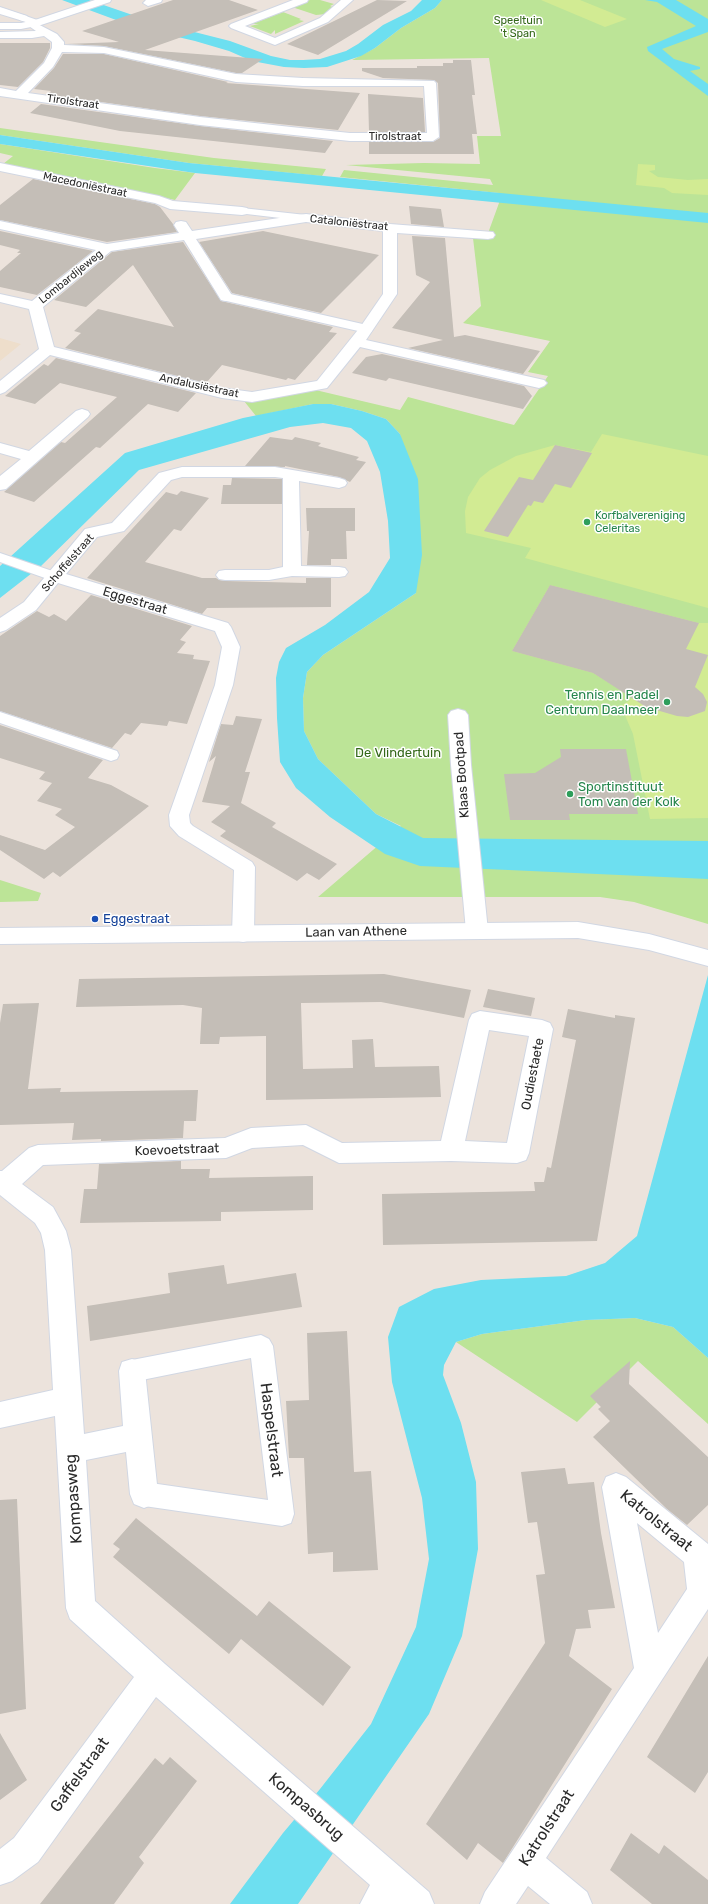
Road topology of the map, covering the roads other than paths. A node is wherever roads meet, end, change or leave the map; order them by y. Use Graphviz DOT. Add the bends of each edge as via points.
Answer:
graph roads {
  1 [pos="269,0"];
  2 [pos="303,0"];
  3 [pos="348,0"];
  4 [pos="102,1"];
  5 [pos="286,6"];
  6 [pos="0,10"];
  7 [pos="324,20"];
  8 [pos="30,22"];
  9 [pos="0,26"];
  10 [pos="45,32"];
  11 [pos="0,35"];
  12 [pos="58,48"];
  13 [pos="0,92"];
  14 [pos="23,95"];
  15 [pos="0,167"];
  16 [pos="170,205"];
  17 [pos="242,211"];
  18 [pos="306,218"];
  19 [pos="0,225"];
  20 [pos="390,228"];
  21 [pos="488,235"];
  22 [pos="188,236"];
  23 [pos="107,248"];
  24 [pos="226,297"];
  25 [pos="0,298"];
  26 [pos="35,306"];
  27 [pos="367,329"];
  28 [pos="357,342"];
  29 [pos="47,350"];
  30 [pos="539,383"];
  31 [pos="0,389"];
  32 [pos="82,414"];
  33 [pos="0,448"];
  34 [pos="32,457"];
  35 [pos="291,474"];
  36 [pos="339,483"];
  37 [pos="0,485"];
  38 [pos="2,558"];
  39 [pos="292,571"];
  40 [pos="339,572"];
  41 [pos="48,574"];
  42 [pos="225,575"];
  43 [pos="0,626"];
  44 [pos="458,715"];
  45 [pos="0,717"];
  46 [pos="111,754"];
  47 [pos="477,931"];
  48 [pos="243,934"];
  49 [pos="0,936"];
  50 [pos="704,956"];
  51 [pos="451,1151"];
  52 [pos="2,1183"];
  53 [pos="132,1371"];
  54 [pos="68,1400"];
  55 [pos="0,1415"];
  56 [pos="138,1436"];
  57 [pos="71,1450"];
  58 [pos="144,1494"];
  59 [pos="650,1673"];
  60 [pos="154,1675"];
  61 [pos="256,1764"];
  62 [pos="525,1861"];
  63 [pos="0,1868"];
  64 [pos="384,1893"];
  65 [pos="417,1904"];
  66 [pos="497,1904"];
  67 [pos="575,1904"];
  1 -- 5 [label="street"];
  2 -- 5 [label="street"];
  3 -- 7 [label="street"];
  4 -- 8 [label="street"];
  5 -- 7 [label="street"];
  5 -- 7 [label="street" via="235,26 276,42"];
  6 -- 8 [label="street"];
  8 -- 9 [label="street"];
  8 -- 10 [label="street"];
  10 -- 11 [label="street" via="32,35"];
  10 -- 12 [label="street" via="58,42"];
  12 -- 14 [label="street, Tirolstraat" via="49,65"];
  12 -- 14 [label="street, Tirolstraat" via="104,50 236,78 303,82 430,83 433,137 350,137 291,131 200,121"];
  13 -- 14 [label="street"];
  15 -- 16 [label="street, Macedoniëstraat" via="158,200"];
  16 -- 17 [label="street, Macedoniëstraat"];
  16 -- 22 [label="street"];
  17 -- 18 [label="street, Macedoniëstraat"];
  18 -- 20 [label="street, Cataloniëstraat"];
  18 -- 22 [label="street, Cataloniëstraat"];
  19 -- 23 [label="street, Cataloniëstraat"];
  20 -- 21 [label="street, Cataloniëstraat"];
  20 -- 27 [label="street, Andalusiëstraat" via="390,294"];
  22 -- 23 [label="street, Cataloniëstraat"];
  22 -- 24 [label="street"];
  23 -- 26 [label="street, Lombardijeweg"];
  24 -- 27 [label="street"];
  25 -- 26 [label="street, Lombardijeweg"];
  26 -- 29 [label="street, Lombardijeweg"];
  27 -- 28 [label="street, Andalusiëstraat"];
  28 -- 29 [label="street, Andalusiëstraat" via="322,385 252,397 222,393"];
  28 -- 30 [label="street"];
  29 -- 31 [label="street"];
  32 -- 34 [label="street"];
  33 -- 34 [label="street"];
  34 -- 37 [label="street"];
  35 -- 36 [label="street, Schoffelstraat"];
  35 -- 39 [label="street"];
  35 -- 41 [label="street, Schoffelstraat" via="189,472 165,476 118,527 91,533"];
  38 -- 41 [label="street"];
  39 -- 40 [label="street"];
  39 -- 42 [label="street" via="269,575"];
  41 -- 43 [label="street, Schoffelstraat" via="30,606"];
  41 -- 48 [label="street, Eggestraat" via="222,627 231,647 224,685 180,815 180,826 245,867"];
  44 -- 47 [label="street, Klaas Bootpad"];
  45 -- 46 [label="street"];
  47 -- 48 [label="street, Laan van Athene"];
  47 -- 50 [label="street, Laan van Athene" via="578,930 649,942"];
  48 -- 49 [label="street, Laan van Athene"];
  51 -- 51 [label="street, Oudiestaete" via="517,1152 542,1029 480,1020"];
  51 -- 52 [label="street, Koevoetstraat" via="339,1153 306,1135 251,1138 226,1148 38,1155"];
  52 -- 54 [label="street, Kompasweg" via="44,1215 53,1231 58,1250"];
  53 -- 56 [label="street, Haspelstraat"];
  53 -- 58 [label="street, Haspelstraat" via="261,1346 282,1514"];
  54 -- 55 [label="street"];
  54 -- 57 [label="street, Kompasweg"];
  56 -- 57 [label="street"];
  56 -- 58 [label="street, Haspelstraat"];
  57 -- 60 [label="street, Kompasweg" via="81,1608"];
  59 -- 59 [label="street, Katrolstraat" via="634,1588 616,1487 698,1555 702,1592"];
  59 -- 62 [label="street, Katrolstraat"];
  60 -- 61 [label="street, Kompasweg"];
  60 -- 63 [label="street, Gaffelstraat" via="26,1850"];
  61 -- 64 [label="street, Kompasbrug" via="355,1851"];
  62 -- 66 [label="street, Katrolstraat"];
  62 -- 67 [label="street"];
  64 -- 65 [label="street"];
}
